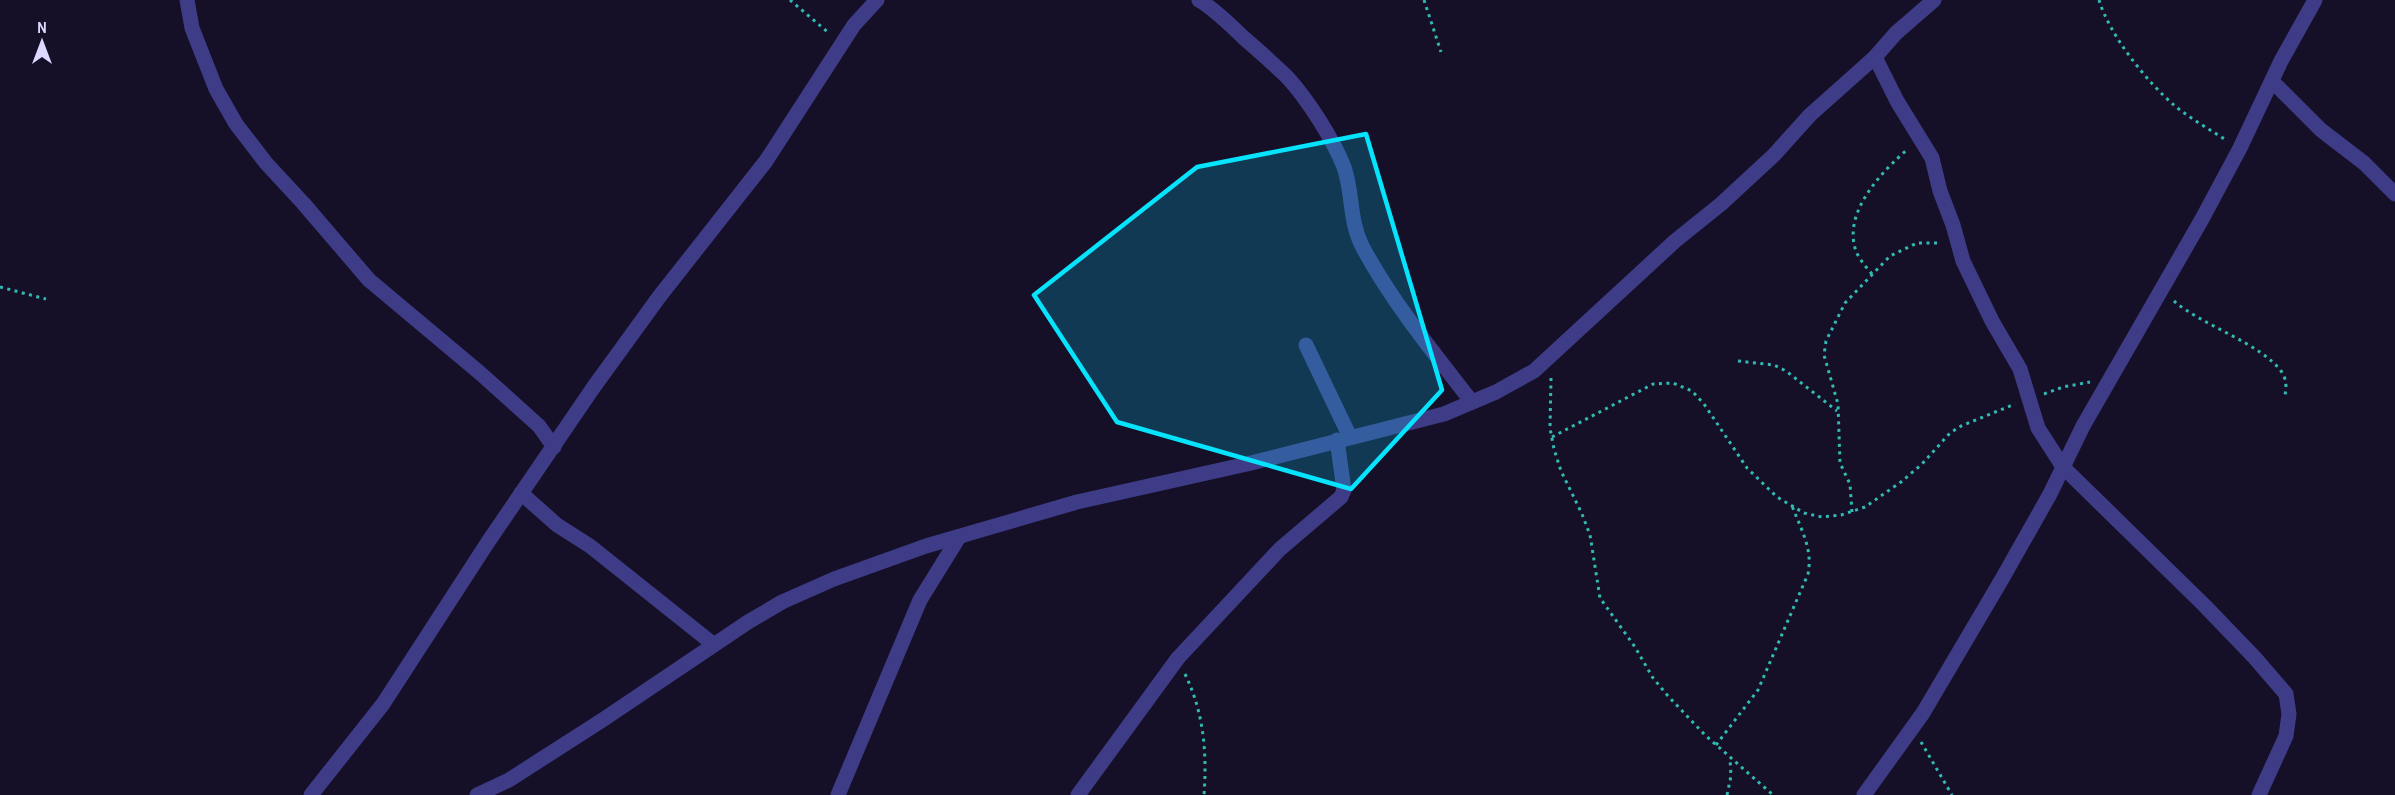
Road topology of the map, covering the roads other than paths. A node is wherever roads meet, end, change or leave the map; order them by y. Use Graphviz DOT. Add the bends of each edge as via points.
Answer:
graph roads {
  1 [pos="187,0"];
  2 [pos="877,0"];
  3 [pos="1199,0"];
  4 [pos="1934,0"];
  5 [pos="2316,0"];
  6 [pos="1875,57"];
  7 [pos="2271,81"];
  8 [pos="2395,194"];
  9 [pos="1306,345"];
  10 [pos="1472,402"];
  11 [pos="1344,439"];
  12 [pos="554,447"];
  13 [pos="2063,466"];
  14 [pos="521,493"];
  15 [pos="959,537"];
  16 [pos="713,644"];
  17 [pos="509,780"];
  18 [pos="311,795"];
  19 [pos="477,795"];
  20 [pos="503,795"];
  21 [pos="838,795"];
  22 [pos="1078,795"];
  23 [pos="1864,795"];
  24 [pos="2259,795"];
  1 -- 12 [label="street" via="192,28 216,89 266,164 369,280 539,426"];
  2 -- 12 [label="street" via="854,25 766,161 658,297"];
  3 -- 10 [label="street" via="1288,79 1306,101 1344,167 1352,195 1351,211 1362,245 1410,321"];
  4 -- 6 [label="street"];
  5 -- 7 [label="street"];
  6 -- 10 [label="street" via="1721,204 1675,241 1551,356 1534,370"];
  6 -- 13 [label="street" via="1932,158 1956,243 1971,280 2020,369 2040,432"];
  7 -- 8 [label="street" via="2320,130"];
  7 -- 13 [label="street" via="2240,148"];
  9 -- 11 [label="street"];
  10 -- 11 [label="street" via="1444,414"];
  11 -- 15 [label="street" via="1077,502"];
  11 -- 22 [label="street" via="1341,497 1280,549 1178,658"];
  12 -- 14 [label="street"];
  13 -- 23 [label="street" via="1959,653 1913,728"];
  13 -- 24 [label="street" via="2205,606 2286,694 2286,736"];
  14 -- 16 [label="street"];
  14 -- 18 [label="street" via="383,704"];
  15 -- 16 [label="street" via="834,579 783,602"];
  15 -- 21 [label="street" via="920,600"];
  16 -- 17 [label="street"];
  17 -- 19 [label="street"];
  17 -- 20 [label="street"];
}
